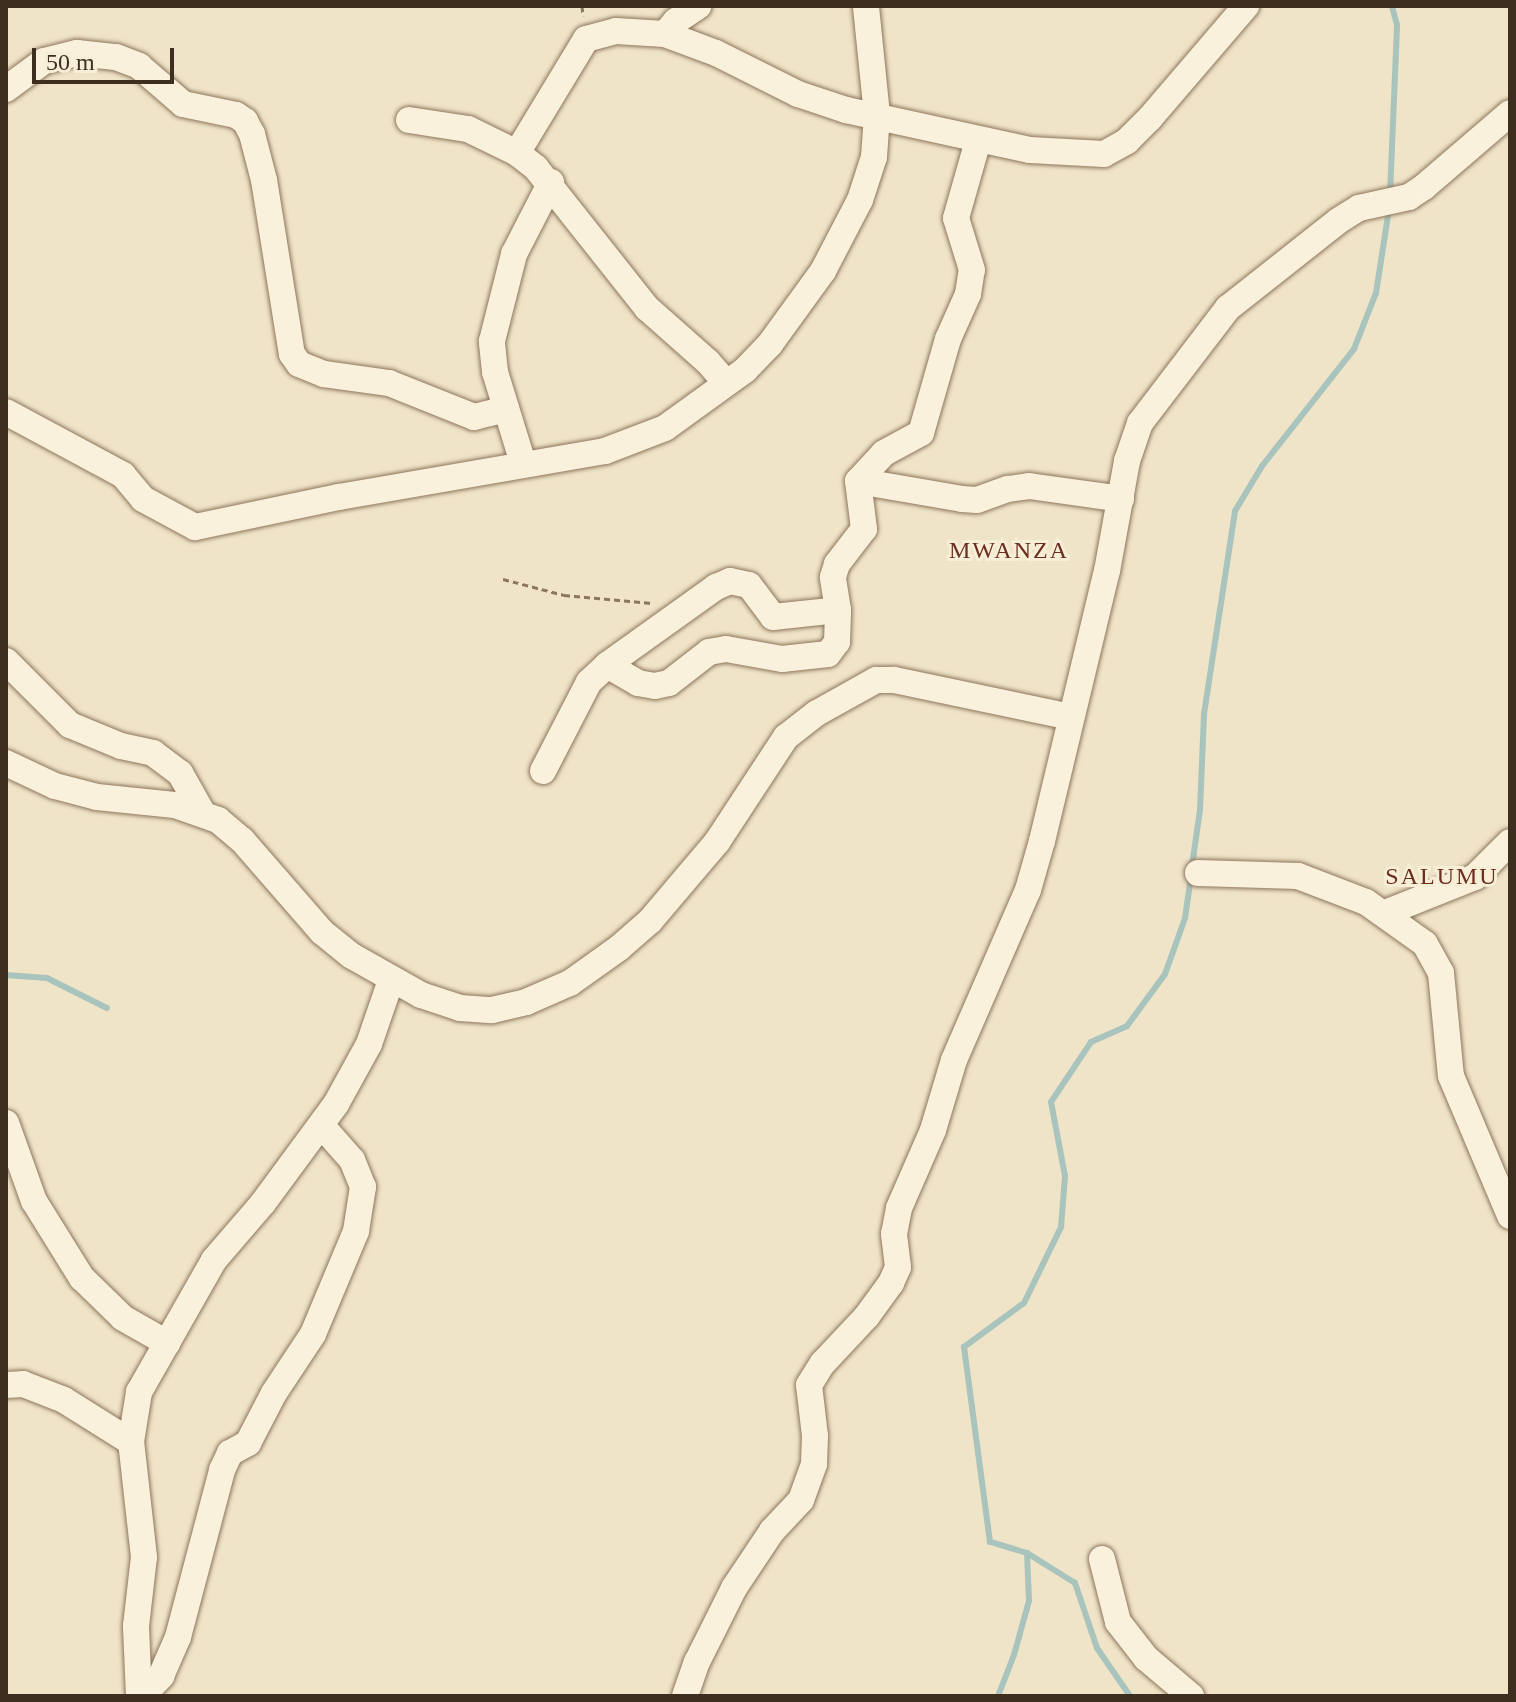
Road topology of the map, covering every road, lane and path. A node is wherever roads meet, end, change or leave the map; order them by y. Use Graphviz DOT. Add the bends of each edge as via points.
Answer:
graph roads {
  1 [pos="698,6"];
  2 [pos="866,6"];
  3 [pos="1246,6"];
  4 [pos="665,34"];
  5 [pos="6,89"];
  6 [pos="1510,113"];
  7 [pos="877,115"];
  8 [pos="409,120"];
  9 [pos="978,141"];
  10 [pos="517,153"];
  11 [pos="551,182"];
  12 [pos="726,383"];
  13 [pos="506,409"];
  14 [pos="6,412"];
  15 [pos="523,463"];
  16 [pos="858,481"];
  17 [pos="1121,499"];
  18 [pos="503,579"];
  19 [pos="838,610"];
  20 [pos="660,626"];
  21 [pos="6,661"];
  22 [pos="607,665"];
  23 [pos="1071,717"];
  24 [pos="6,763"];
  25 [pos="543,771"];
  26 [pos="202,812"];
  27 [pos="1510,842"];
  28 [pos="1198,873"];
  29 [pos="1385,913"];
  30 [pos="391,980"];
  31 [pos="6,1123"];
  32 [pos="322,1126"];
  33 [pos="1510,1216"];
  34 [pos="167,1343"];
  35 [pos="6,1385"];
  36 [pos="131,1442"];
  37 [pos="1102,1559"];
  38 [pos="140,1696"];
  39 [pos="685,1696"];
  40 [pos="1191,1696"];
  1 -- 4 [label="street"];
  2 -- 7 [label="street"];
  3 -- 9 [label="street" via="1150,118 1104,154"];
  4 -- 7 [label="street" via="826,105"];
  4 -- 10 [label="street" via="616,31 586,39"];
  5 -- 13 [label="street" via="44,61 90,54 139,66 183,104 236,115 252,134 264,180 292,354 299,364 324,374 389,383 474,417"];
  6 -- 17 [label="street" via="1424,187 1399,200 1359,208 1228,308 1140,423"];
  7 -- 9 [label="street"];
  7 -- 12 [label="street" via="874,157 860,200 823,271 770,344"];
  8 -- 10 [label="street" via="468,129"];
  9 -- 16 [label="street" via="956,218 972,270 970,282 948,339 928,418 921,433 884,453"];
  10 -- 11 [label="street"];
  11 -- 12 [label="street" via="647,308"];
  11 -- 13 [label="street" via="514,254 492,341"];
  12 -- 15 [label="street" via="665,428 632,443"];
  13 -- 15 [label="street"];
  14 -- 15 [label="street" via="123,475 143,499 195,527"];
  16 -- 17 [label="street" via="962,499 1029,486"];
  16 -- 19 [label="street" via="864,529 837,564 833,577"];
  17 -- 23 [label="street"];
  18 -- 20 [label="path" via="564,595 651,600"];
  19 -- 20 [label="street" via="773,617 749,585 730,581"];
  19 -- 22 [label="street" via="837,642 828,654 782,659 726,649 709,652 669,683 655,686 638,683"];
  20 -- 22 [label="street"];
  21 -- 26 [label="street" via="70,725 153,753 180,773"];
  22 -- 25 [label="street" via="589,682"];
  23 -- 30 [label="street" via="876,680 786,737 717,842 650,921 570,983 492,1010 460,1008"];
  23 -- 39 [label="street" via="1028,890 954,1060 933,1130 899,1208 894,1234 898,1267 867,1316 809,1385 815,1450 801,1500 772,1531 734,1588"];
  24 -- 26 [label="street" via="55,786 97,797"];
  26 -- 30 [label="street" via="242,840 322,932"];
  27 -- 29 [label="street" via="1475,877"];
  28 -- 29 [label="street" via="1298,876"];
  29 -- 33 [label="street" via="1425,944 1441,973 1451,1076"];
  30 -- 32 [label="street" via="369,1044"];
  31 -- 34 [label="street" via="34,1201 82,1278 123,1318"];
  32 -- 34 [label="street" via="214,1260"];
  32 -- 38 [label="street" via="352,1160 363,1187 356,1231 313,1334 248,1443 230,1453 222,1470 178,1637 161,1676"];
  34 -- 36 [label="street" via="139,1392"];
  35 -- 36 [label="street" via="23,1384 64,1400"];
  36 -- 38 [label="street" via="144,1557 136,1626"];
  37 -- 40 [label="street" via="1118,1622 1146,1658"];
}
